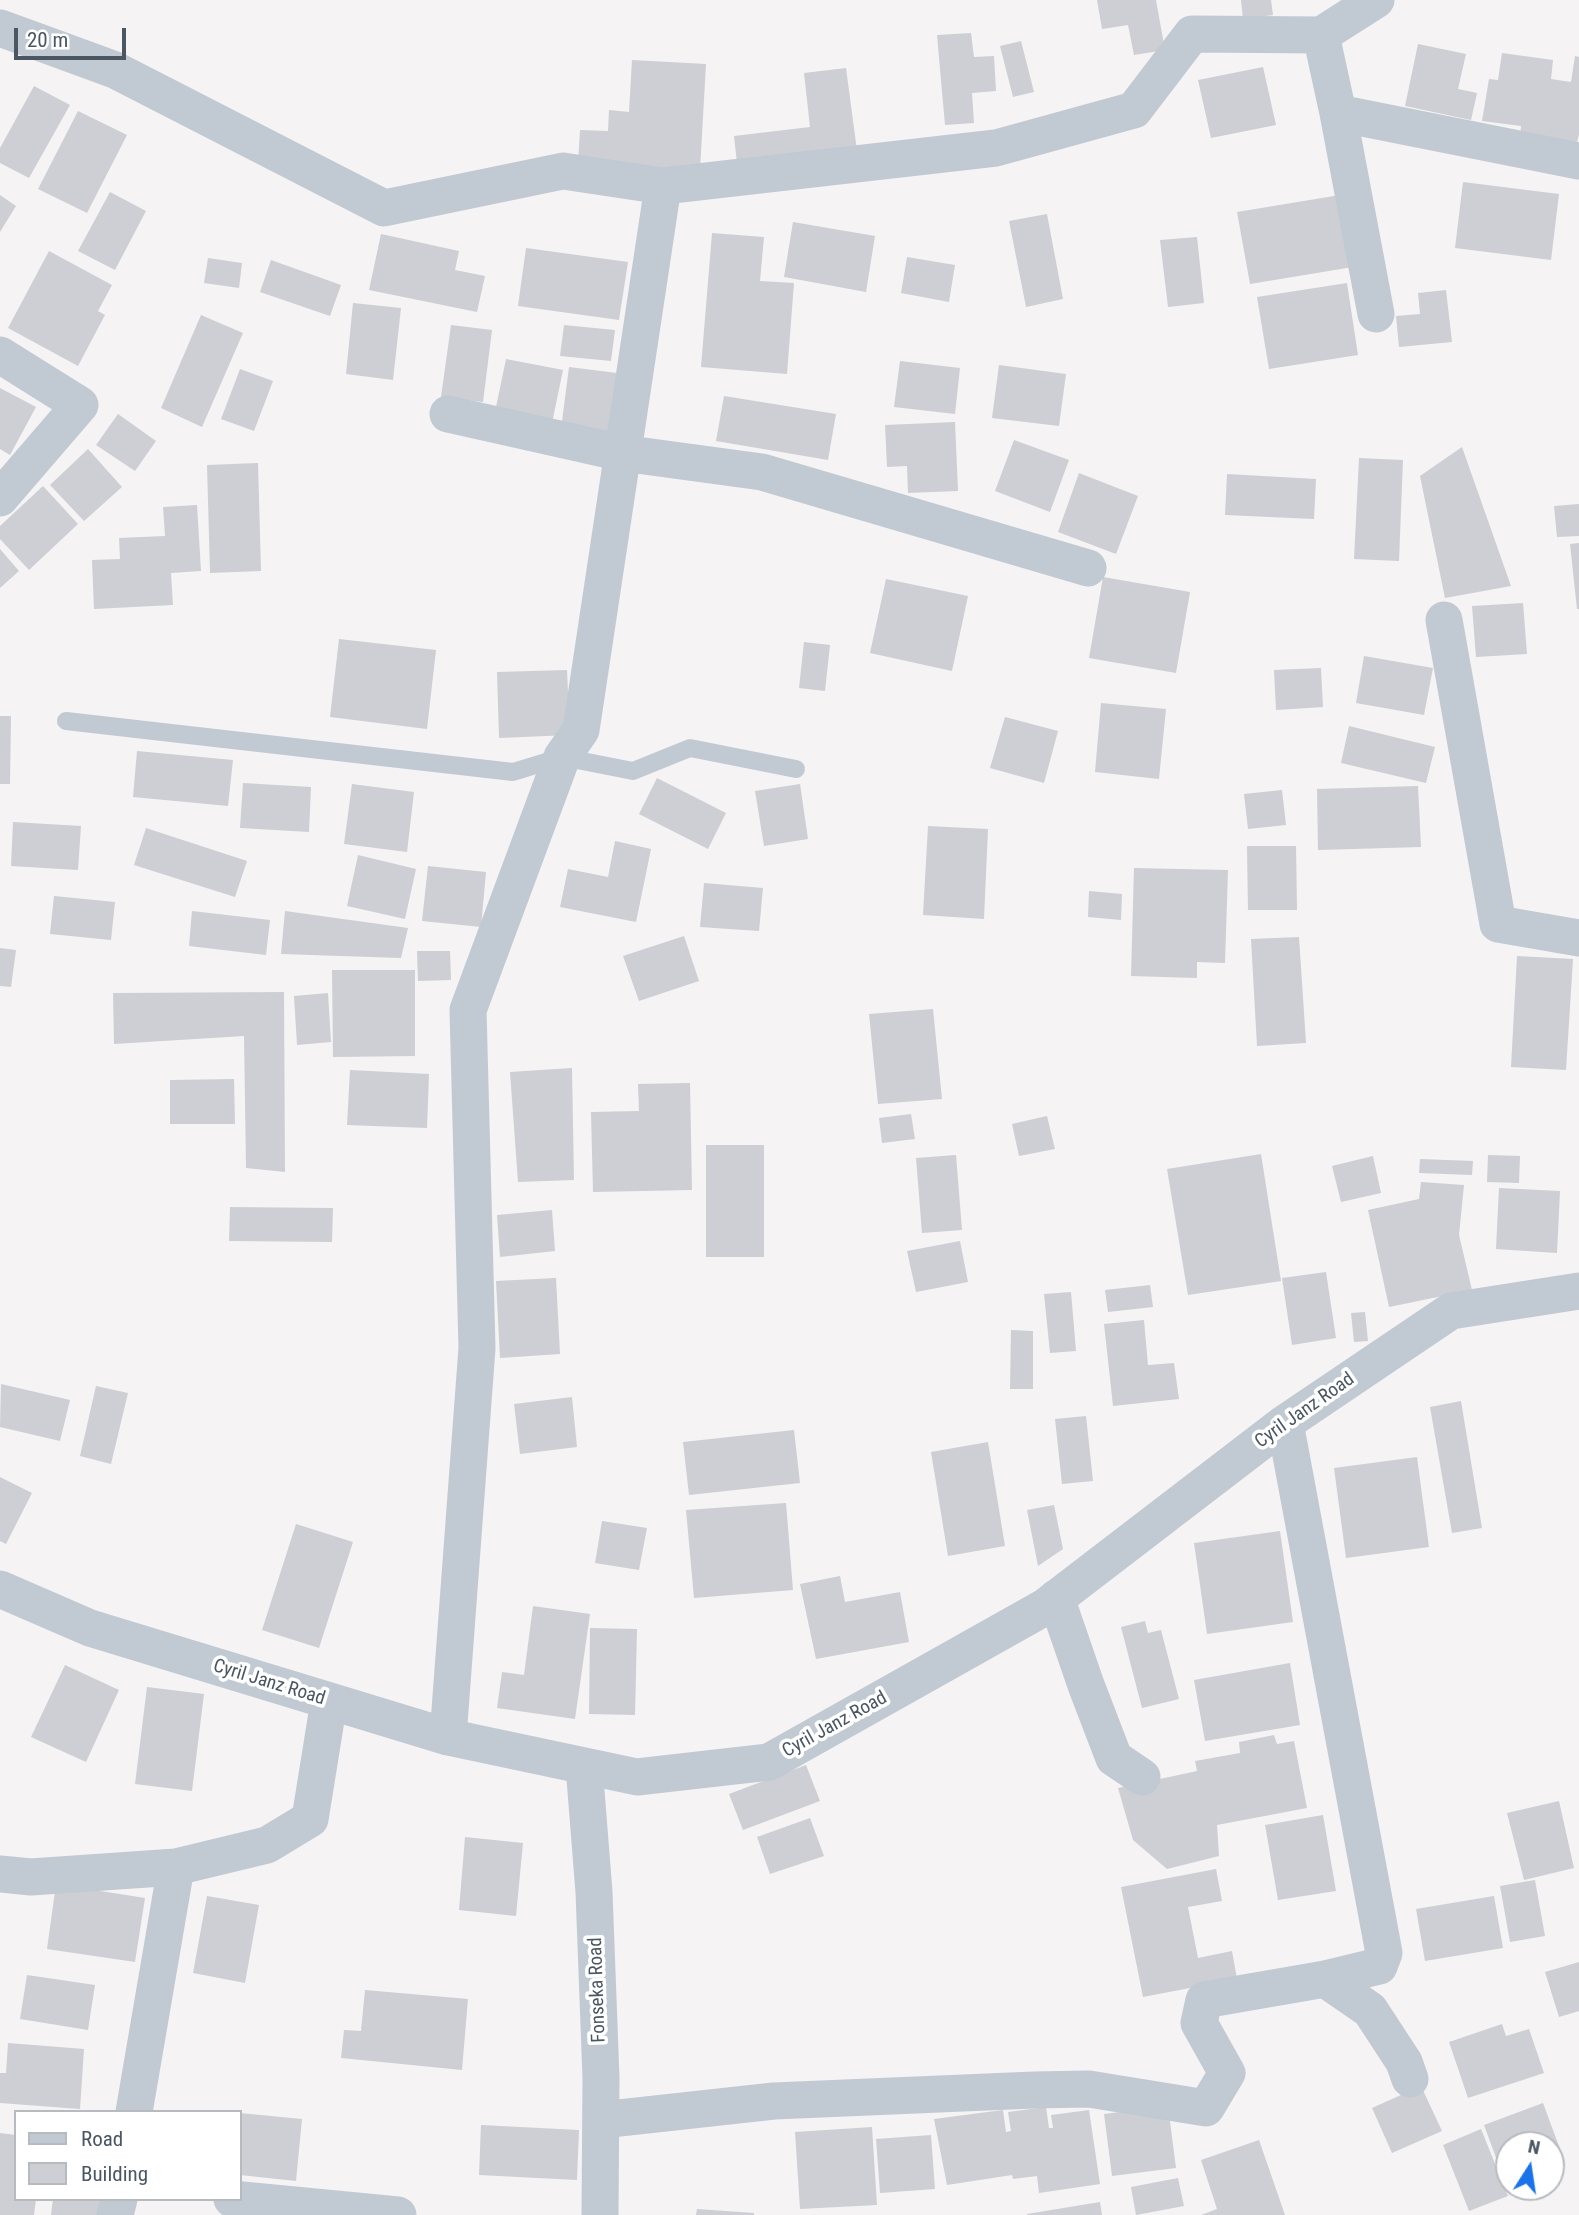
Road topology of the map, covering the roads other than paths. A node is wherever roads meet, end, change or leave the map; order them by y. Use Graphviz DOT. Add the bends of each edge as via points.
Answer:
graph roads {
  1 [pos="1376,0"];
  2 [pos="0,28"];
  3 [pos="1321,35"];
  4 [pos="1338,113"];
  5 [pos="1579,161"];
  6 [pos="663,186"];
  7 [pos="1376,314"];
  8 [pos="0,355"];
  9 [pos="448,414"];
  10 [pos="622,453"];
  11 [pos="0,498"];
  12 [pos="1088,568"];
  13 [pos="1444,620"];
  14 [pos="66,721"];
  15 [pos="562,757"];
  16 [pos="796,769"];
  17 [pos="1579,938"];
  18 [pos="1579,1291"];
  19 [pos="1285,1423"];
  20 [pos="0,1588"];
  21 [pos="1056,1598"];
  22 [pos="329,1701"];
  23 [pos="448,1737"];
  24 [pos="584,1766"];
  25 [pos="1142,1777"];
  26 [pos="176,1867"];
  27 [pos="0,1874"];
  28 [pos="1325,1979"];
  29 [pos="1410,2079"];
  30 [pos="134,2110"];
  31 [pos="601,2120"];
  32 [pos="242,2200"];
  33 [pos="398,2215"];
  34 [pos="600,2215"];
  1 -- 3 [label="street"];
  2 -- 6 [label="street" via="115,70 384,208 564,171"];
  3 -- 4 [label="street"];
  3 -- 6 [label="street" via="1192,34 1134,110 996,148"];
  4 -- 5 [label="street"];
  4 -- 7 [label="street"];
  6 -- 10 [label="street"];
  8 -- 11 [label="street" via="80,405"];
  9 -- 10 [label="street"];
  10 -- 12 [label="street" via="762,472"];
  10 -- 15 [label="street" via="581,730"];
  13 -- 17 [label="street" via="1498,924"];
  14 -- 15 [label="lane" via="513,772"];
  15 -- 16 [label="lane" via="634,771 691,748"];
  15 -- 23 [label="street" via="468,1010 477,1348"];
  18 -- 19 [label="street, Cyril Janz Road" via="1451,1311"];
  19 -- 21 [label="street, Cyril Janz Road"];
  19 -- 28 [label="street" via="1384,1953 1379,1966"];
  20 -- 22 [label="street, Cyril Janz Road" via="90,1628"];
  21 -- 24 [label="street, Cyril Janz Road" via="769,1762 637,1777"];
  21 -- 25 [label="street" via="1114,1758"];
  22 -- 23 [label="street, Cyril Janz Road"];
  22 -- 26 [label="street" via="310,1819 267,1845"];
  23 -- 24 [label="street, Cyril Janz Road"];
  24 -- 31 [label="street, Fonseka Road" via="594,1892"];
  26 -- 27 [label="street" via="31,1877"];
  26 -- 30 [label="street"];
  28 -- 29 [label="street" via="1370,2010"];
  28 -- 31 [label="street" via="1204,2000 1199,2023 1227,2073 1206,2108 1088,2089 1034,2090 774,2101"];
  31 -- 34 [label="street, Fonseka Road"];
  32 -- 33 [label="street"];
}
